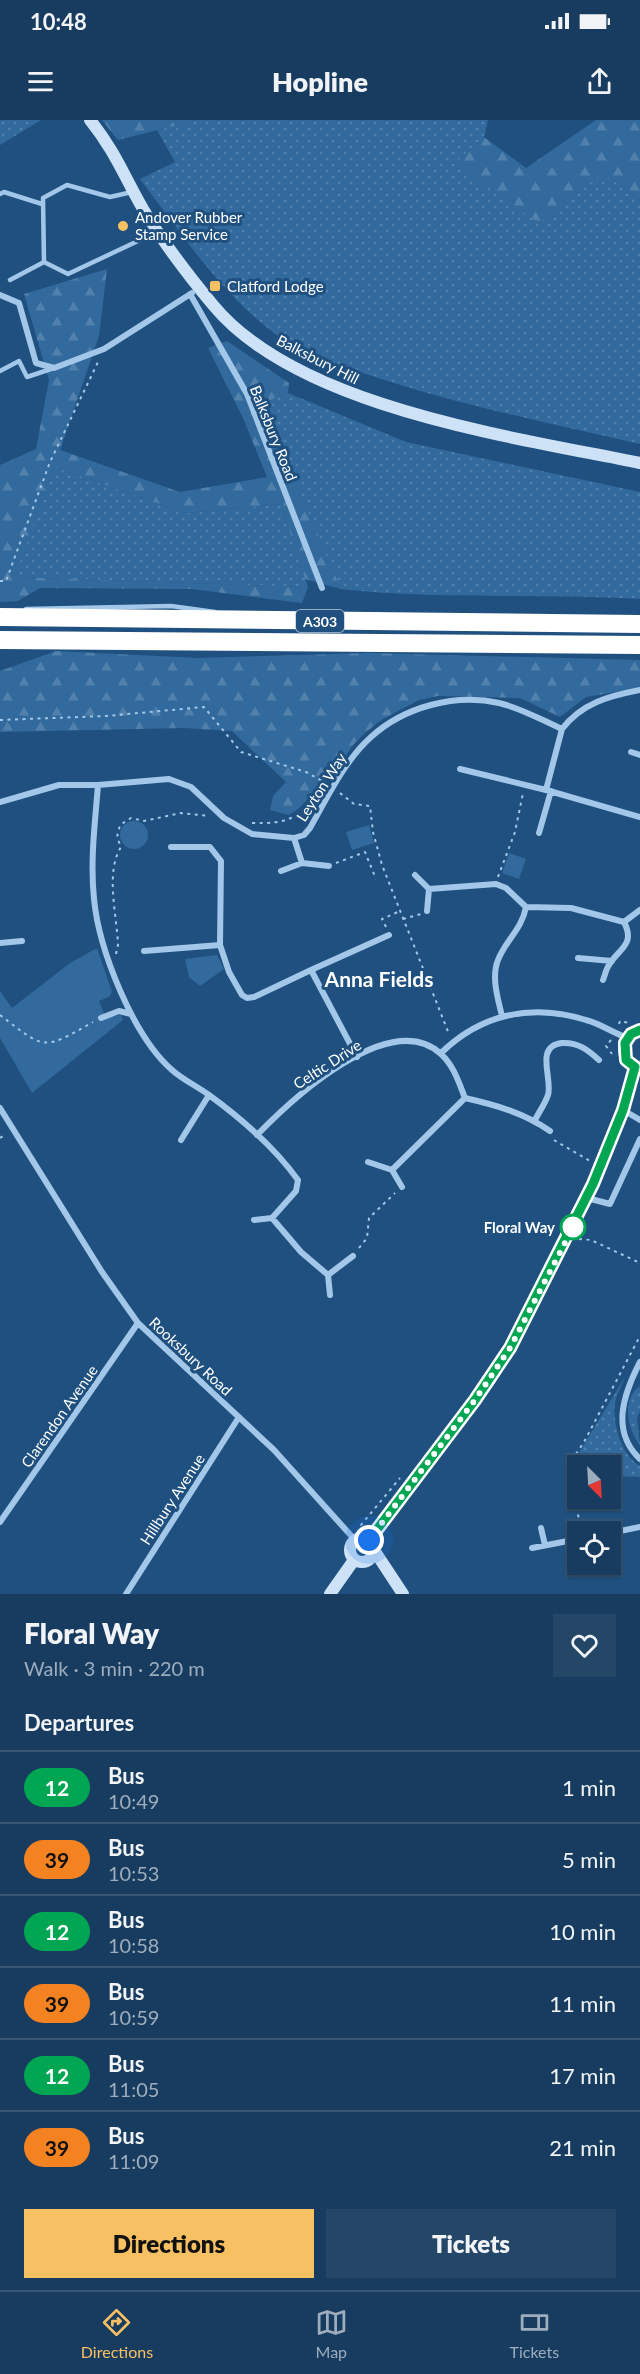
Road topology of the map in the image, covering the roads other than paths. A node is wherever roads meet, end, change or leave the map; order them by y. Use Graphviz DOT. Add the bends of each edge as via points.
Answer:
graph roads {
  1 [pos="90,120"];
  2 [pos="134,191"];
  3 [pos="0,194"];
  4 [pos="42,204"];
  5 [pos="159,231"];
  6 [pos="44,262"];
  7 [pos="10,280"];
  8 [pos="195,291"];
  9 [pos="0,295"];
  10 [pos="54,368"];
  11 [pos="0,371"];
  12 [pos="640,463"];
  13 [pos="322,588"];
  14 [pos="0,613"];
  15 [pos="0,617"];
  16 [pos="240,620"];
  17 [pos="640,624"];
  18 [pos="5,644"];
  19 [pos="640,645"];
  20 [pos="640,690"];
  21 [pos="562,729"];
  22 [pos="631,752"];
  23 [pos="640,755"];
  24 [pos="460,769"];
  25 [pos="98,785"];
  26 [pos="548,790"];
  27 [pos="0,802"];
  28 [pos="640,817"];
  29 [pos="539,833"];
  30 [pos="294,838"];
  31 [pos="171,847"];
  32 [pos="302,862"];
  33 [pos="329,866"];
  34 [pos="281,871"];
  35 [pos="415,875"];
  36 [pos="429,889"];
  37 [pos="526,907"];
  38 [pos="640,910"];
  39 [pos="427,911"];
  40 [pos="624,922"];
  41 [pos="389,934"];
  42 [pos="22,941"];
  43 [pos="0,943"];
  44 [pos="220,945"];
  45 [pos="144,951"];
  46 [pos="578,958"];
  47 [pos="612,961"];
  48 [pos="311,970"];
  49 [pos="603,980"];
  50 [pos="131,1014"];
  51 [pos="502,1016"];
  52 [pos="101,1018"];
  53 [pos="636,1027"];
  54 [pos="622,1036"];
  55 [pos="441,1053"];
  56 [pos="357,1057"];
  57 [pos="599,1060"];
  58 [pos="638,1068"];
  59 [pos="209,1095"];
  60 [pos="465,1098"];
  61 [pos="0,1108"];
  62 [pos="623,1110"];
  63 [pos="640,1119"];
  64 [pos="535,1120"];
  65 [pos="550,1131"];
  66 [pos="257,1135"];
  67 [pos="640,1139"];
  68 [pos="181,1140"];
  69 [pos="368,1162"];
  70 [pos="392,1170"];
  71 [pos="402,1187"];
  72 [pos="587,1198"];
  73 [pos="272,1218"];
  74 [pos="254,1221"];
  75 [pos="353,1256"];
  76 [pos="328,1275"];
  77 [pos="330,1295"];
  78 [pos="138,1323"];
  79 [pos="640,1362"];
  80 [pos="637,1373"];
  81 [pos="239,1417"];
  82 [pos="640,1459"];
  83 [pos="0,1522"];
  84 [pos="640,1527"];
  85 [pos="541,1528"];
  86 [pos="621,1531"];
  87 [pos="567,1541"];
  88 [pos="364,1542"];
  89 [pos="545,1545"];
  90 [pos="532,1548"];
  91 [pos="360,1561"];
  92 [pos="395,1582"];
  93 [pos="126,1594"];
  94 [pos="330,1594"];
  95 [pos="402,1594"];
  1 -- 2 [label="street, Balksbury Hill" via="111,147"];
  2 -- 4 [label="lane" via="110,197 67,185 43,198"];
  2 -- 5 [label="street, Balksbury Hill"];
  3 -- 4 [label="lane"];
  4 -- 6 [label="lane"];
  5 -- 6 [label="lane" via="68,274"];
  5 -- 8 [label="street, Balksbury Hill"];
  6 -- 7 [label="lane"];
  8 -- 10 [label="street" via="104,349"];
  8 -- 12 [label="street, Balksbury Hill" via="240,332 275,356 346,393 457,424"];
  8 -- 13 [label="street, Balksbury Road" via="247,394"];
  9 -- 10 [label="street" via="19,303 36,363"];
  10 -- 11 [label="lane" via="27,377 19,361"];
  14 -- 16 [label="lane" via="42,607 171,606 209,610"];
  15 -- 16 [label="highway, A303"];
  16 -- 17 [label="highway, A303"];
  18 -- 19 [label="highway, A303" via="65,640"];
  20 -- 21 [label="street" via="597,701 571,717"];
  21 -- 26 [label="street"];
  21 -- 30 [label="street, Leyton Way" via="500,703 439,702 403,716 371,737 347,765 310,828"];
  22 -- 23 [label="street"];
  24 -- 26 [label="street"];
  25 -- 27 [label="street, Leyton Way" via="58,785"];
  25 -- 30 [label="street, Leyton Way" via="169,779 191,787 237,827 252,834"];
  25 -- 50 [label="street" via="94,899 110,959"];
  26 -- 28 [label="street"];
  26 -- 29 [label="street"];
  30 -- 32 [label="street"];
  31 -- 44 [label="street" via="210,847 221,861"];
  32 -- 33 [label="street"];
  32 -- 34 [label="street"];
  35 -- 36 [label="street"];
  36 -- 37 [label="street" via="496,884"];
  36 -- 39 [label="street"];
  37 -- 40 [label="street" via="571,908"];
  37 -- 51 [label="street" via="524,920 496,968"];
  38 -- 40 [label="street"];
  40 -- 47 [label="street" via="629,931 627,941"];
  41 -- 48 [label="street"];
  42 -- 43 [label="street"];
  44 -- 45 [label="street"];
  44 -- 48 [label="street" via="229,972 247,998"];
  46 -- 47 [label="street"];
  47 -- 49 [label="street"];
  48 -- 56 [label="street"];
  50 -- 52 [label="street" via="119,1011"];
  50 -- 59 [label="street" via="146,1042 162,1060"];
  51 -- 54 [label="street" via="555,1014 583,1019"];
  51 -- 55 [label="street" via="483,1022"];
  53 -- 54 [label="street"];
  54 -- 58 [label="street" via="624,1054"];
  55 -- 56 [label="street, Celtic Drive" via="424,1044 404,1041 384,1044"];
  55 -- 60 [label="street" via="456,1074"];
  56 -- 66 [label="street, Celtic Drive" via="298,1096"];
  57 -- 64 [label="street" via="575,1044 551,1047 546,1059 548,1094"];
  58 -- 62 [label="street"];
  59 -- 66 [label="street"];
  59 -- 68 [label="street"];
  60 -- 64 [label="street"];
  60 -- 70 [label="street"];
  61 -- 78 [label="street, Rooksbury Road"];
  62 -- 63 [label="street"];
  62 -- 72 [label="street"];
  64 -- 65 [label="street"];
  66 -- 73 [label="street" via="298,1180 296,1191"];
  67 -- 72 [label="street" via="610,1204"];
  69 -- 70 [label="street"];
  70 -- 71 [label="street"];
  72 -- 88 [label="street" via="535,1304 495,1373"];
  73 -- 74 [label="street"];
  73 -- 76 [label="street" via="301,1252"];
  75 -- 76 [label="street"];
  76 -- 77 [label="street"];
  78 -- 81 [label="street, Rooksbury Road"];
  78 -- 83 [label="street, Clarendon Avenue"];
  79 -- 80 [label="street"];
  80 -- 82 [label="street" via="621,1416 629,1446"];
  81 -- 88 [label="street, Rooksbury Road"];
  81 -- 93 [label="street, Hillbury Avenue"];
  84 -- 86 [label="street"];
  85 -- 89 [label="street"];
  87 -- 89 [label="street"];
  88 -- 91 [label="street" via="370,1559"];
  88 -- 91 [label="street" via="349,1550"];
  88 -- 92 [label="street"];
  89 -- 90 [label="street"];
  91 -- 92 [label="street"];
  91 -- 94 [label="street"];
  92 -- 95 [label="street"];
}
